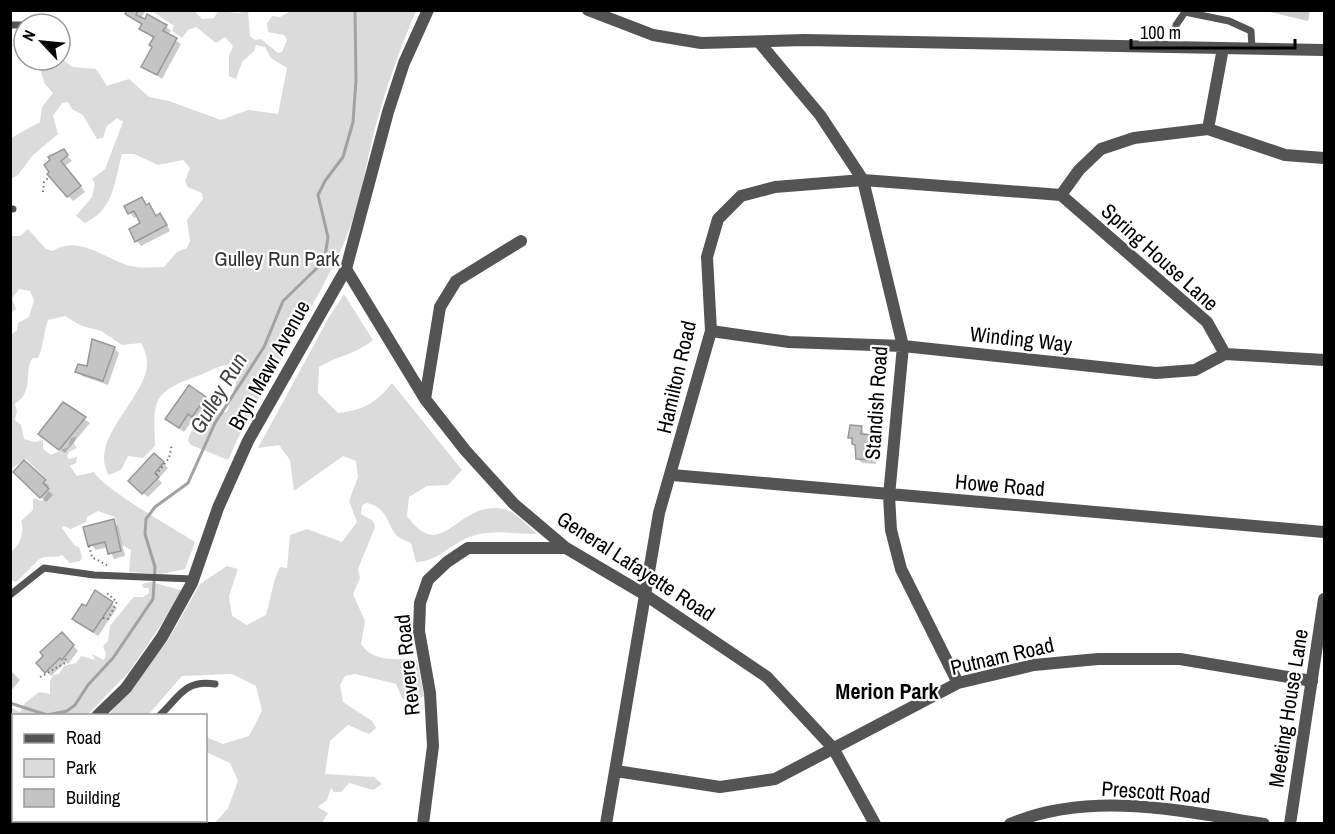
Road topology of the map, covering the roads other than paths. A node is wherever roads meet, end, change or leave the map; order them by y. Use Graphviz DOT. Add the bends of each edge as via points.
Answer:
graph roads {
  1 [pos="428,10"];
  2 [pos="588,10"];
  3 [pos="759,42"];
  4 [pos="1173,47"];
  5 [pos="1223,48"];
  6 [pos="1252,48"];
  7 [pos="1324,50"];
  8 [pos="1208,129"];
  9 [pos="1324,158"];
  10 [pos="863,180"];
  11 [pos="1061,195"];
  12 [pos="521,241"];
  13 [pos="346,269"];
  14 [pos="711,331"];
  15 [pos="903,346"];
  16 [pos="1225,354"];
  17 [pos="1324,360"];
  18 [pos="425,399"];
  19 [pos="672,475"];
  20 [pos="889,496"];
  21 [pos="1324,532"];
  22 [pos="566,548"];
  23 [pos="193,579"];
  24 [pos="644,594"];
  25 [pos="10,595"];
  26 [pos="1324,599"];
  27 [pos="1322,629"];
  28 [pos="1312,681"];
  29 [pos="958,682"];
  30 [pos="215,684"];
  31 [pos="99,714"];
  32 [pos="161,714"];
  33 [pos="832,748"];
  34 [pos="616,771"];
  35 [pos="423,824"];
  36 [pos="606,824"];
  37 [pos="875,824"];
  38 [pos="1010,824"];
  39 [pos="1264,824"];
  40 [pos="1290,824"];
  1 -- 13 [label="street, Bryn Mawr Avenue" via="398,83"];
  2 -- 3 [label="street" via="683,42"];
  3 -- 4 [label="street"];
  3 -- 10 [label="street, Standish Road" via="820,115"];
  4 -- 5 [label="street"];
  4 -- 6 [label="lane" via="1176,25 1185,12 1229,21 1251,31"];
  5 -- 6 [label="street"];
  5 -- 8 [label="street"];
  6 -- 7 [label="street"];
  8 -- 9 [label="street" via="1285,155"];
  8 -- 11 [label="street" via="1134,138 1101,149"];
  10 -- 11 [label="street, Hamilton Road"];
  10 -- 14 [label="street, Hamilton Road" via="775,187 741,196 718,219 707,257"];
  10 -- 15 [label="street, Standish Road"];
  11 -- 16 [label="street, Spring House Lane" via="1207,322"];
  12 -- 18 [label="street" via="456,281 440,307"];
  13 -- 18 [label="street, General Lafayette Road"];
  13 -- 23 [label="street, Bryn Mawr Avenue" via="248,441"];
  14 -- 15 [label="street, Winding Way" via="789,342"];
  14 -- 19 [label="street, Hamilton Road"];
  15 -- 16 [label="street, Winding Way" via="1156,373 1195,370"];
  15 -- 20 [label="street, Standish Road"];
  16 -- 17 [label="street"];
  18 -- 22 [label="street, General Lafayette Road" via="514,504"];
  19 -- 20 [label="street, Howe Road"];
  19 -- 24 [label="street, Hamilton Road" via="659,513"];
  20 -- 21 [label="street, Howe Road"];
  20 -- 29 [label="street, Standish Road" via="891,530 902,569"];
  22 -- 24 [label="street, General Lafayette Road"];
  22 -- 35 [label="street, Revere Road" via="468,548 428,580 420,603 419,631 434,747"];
  23 -- 25 [label="lane" via="94,575 44,568"];
  23 -- 31 [label="street, Bryn Mawr Avenue" via="162,637 132,680"];
  24 -- 33 [label="street, General Lafayette Road" via="767,677"];
  24 -- 34 [label="street, Hamilton Road"];
  26 -- 27 [label="street, Meeting House Lane"];
  27 -- 28 [label="street, Meeting House Lane"];
  28 -- 29 [label="street, Putnam Road" via="1180,659 1098,659 1034,665"];
  28 -- 40 [label="street, Meeting House Lane"];
  29 -- 33 [label="street, Putnam Road"];
  30 -- 32 [label="lane" via="189,686"];
  33 -- 34 [label="street, Putnam Road" via="775,780 720,787"];
  33 -- 37 [label="street, General Lafayette Road"];
  34 -- 36 [label="street, Hamilton Road"];
  38 -- 39 [label="street, Prescott Road" via="1055,811 1110,804"];
}
